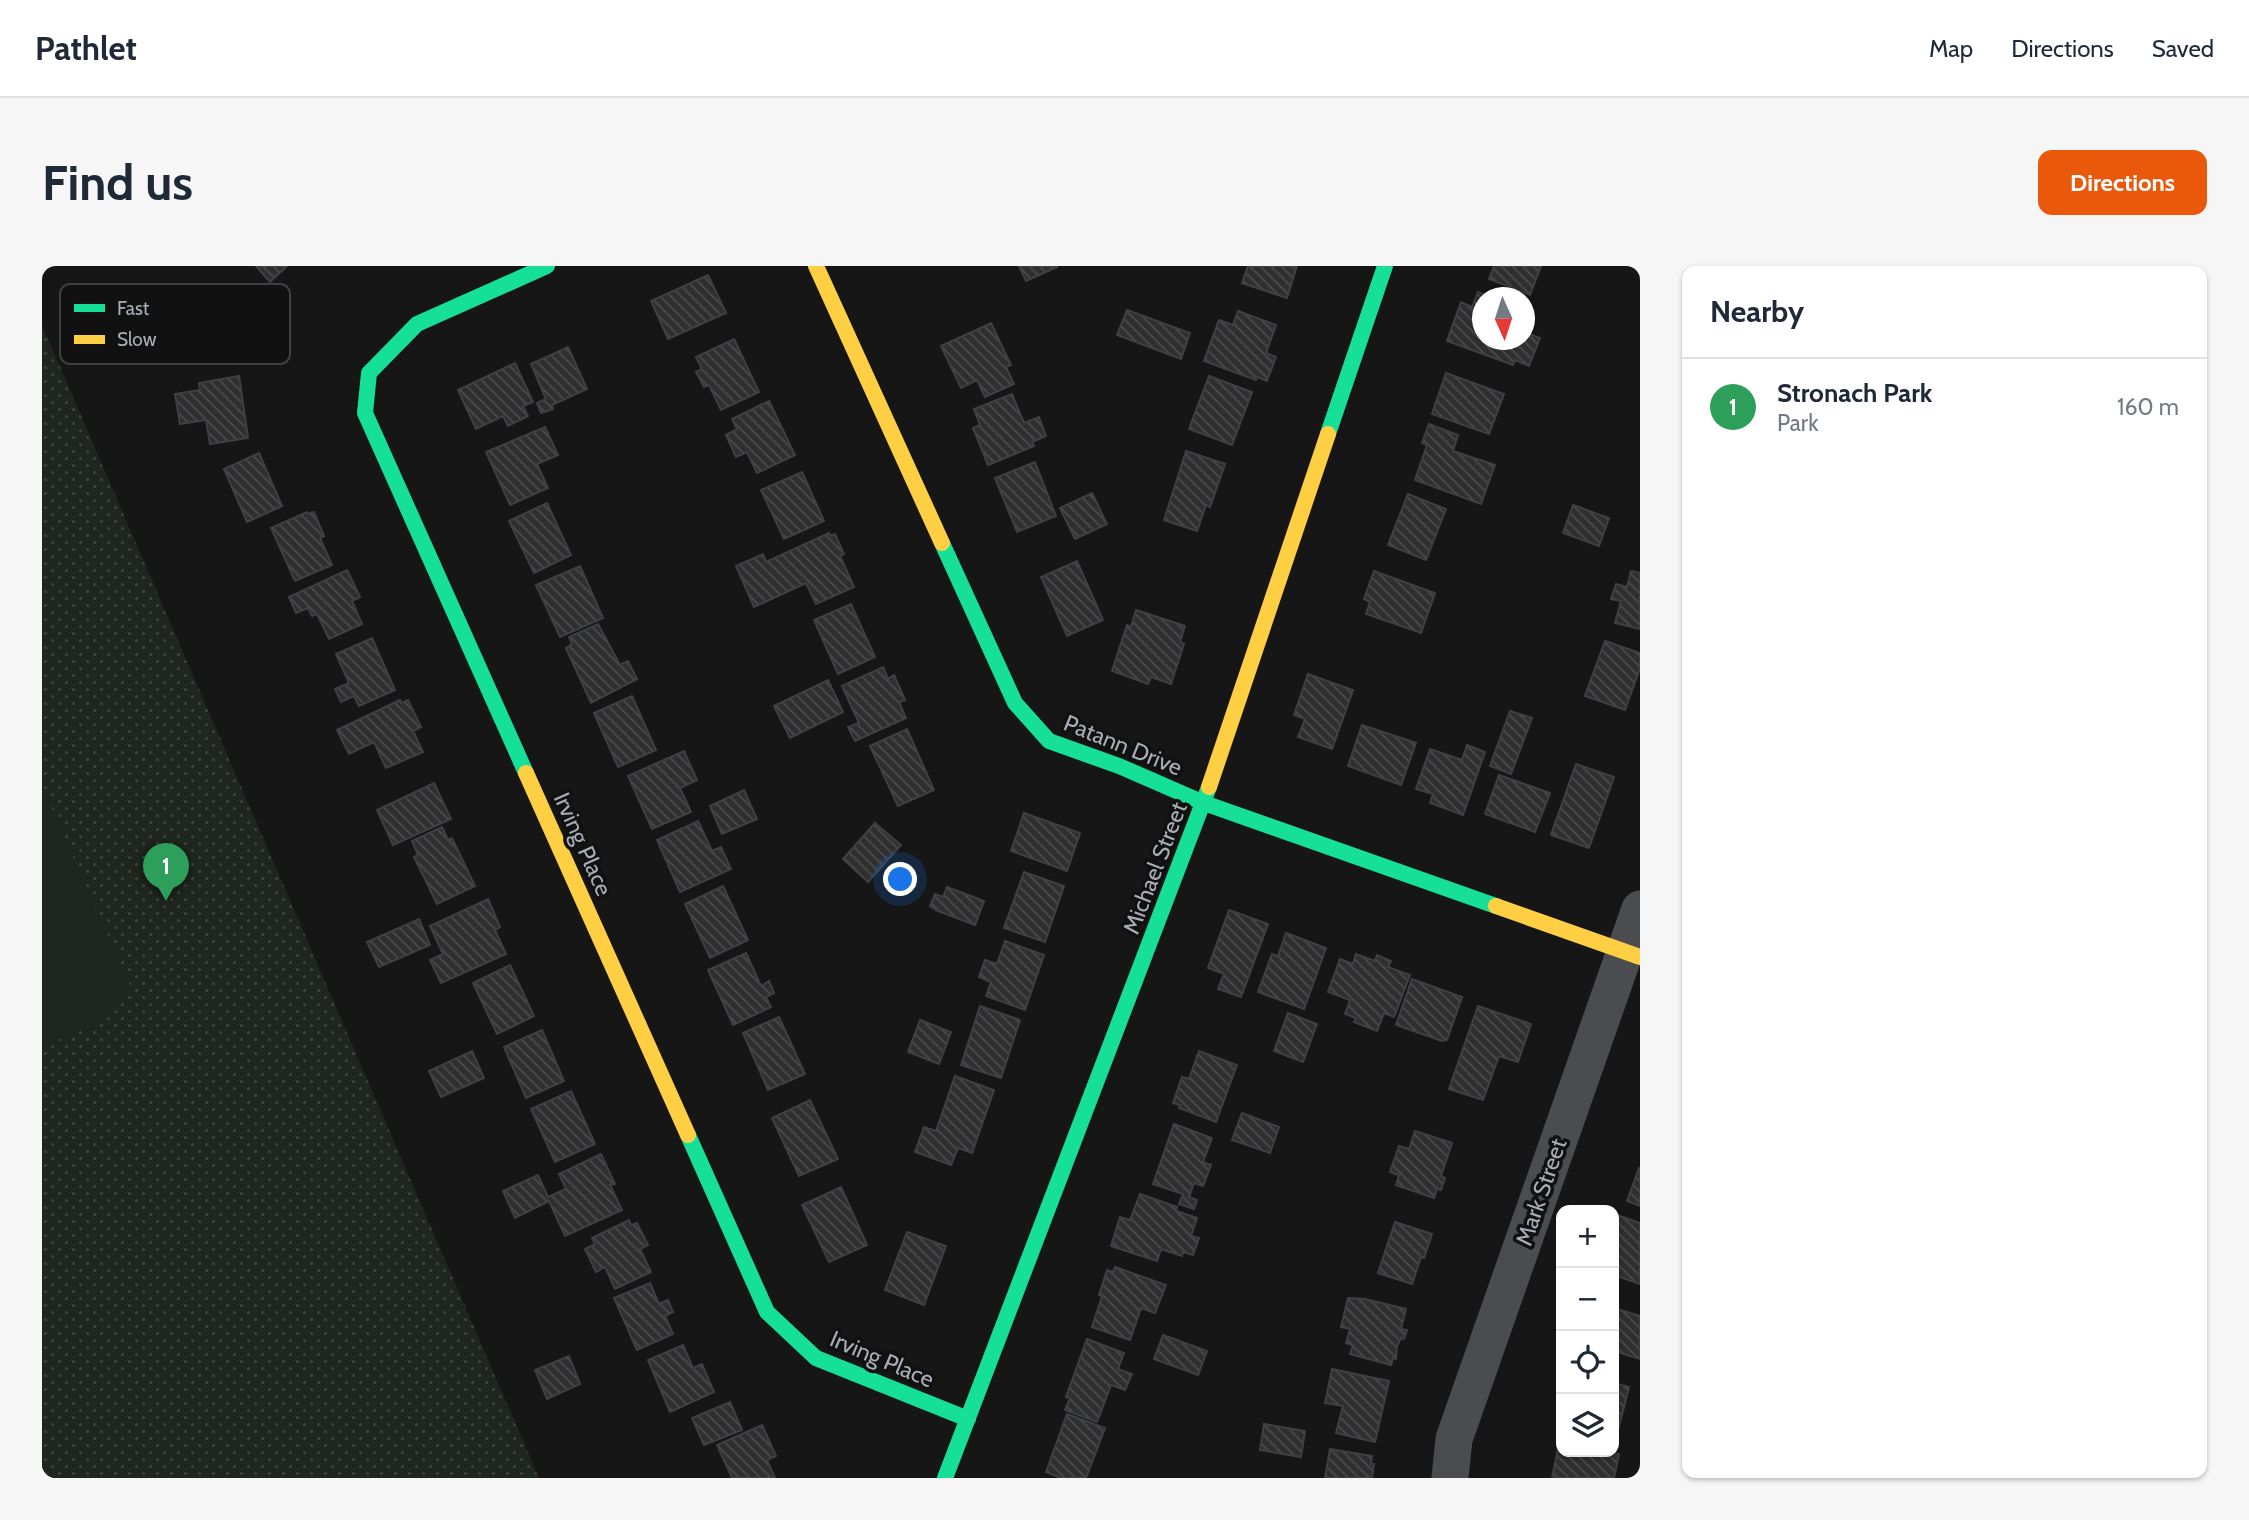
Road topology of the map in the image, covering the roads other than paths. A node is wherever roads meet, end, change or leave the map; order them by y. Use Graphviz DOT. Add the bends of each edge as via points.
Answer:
graph roads {
  1 [pos="547,266"];
  2 [pos="816,266"];
  3 [pos="1385,266"];
  4 [pos="1204,803"];
  5 [pos="1640,909"];
  6 [pos="1632,954"];
  7 [pos="968,1419"];
  8 [pos="945,1478"];
  9 [pos="1450,1478"];
  1 -- 7 [label="street, Irving Place" via="417,324 369,373 365,413 767,1312 816,1358"];
  2 -- 4 [label="street, Patann Drive" via="1015,703 1049,741"];
  3 -- 4 [label="street, Michael Street"];
  4 -- 6 [label="street, Patann Drive"];
  4 -- 7 [label="street, Michael Street"];
  5 -- 6 [label="street, Mark Street"];
  6 -- 9 [label="street, Mark Street" via="1454,1438"];
  7 -- 8 [label="street, Michael Street"];
}
